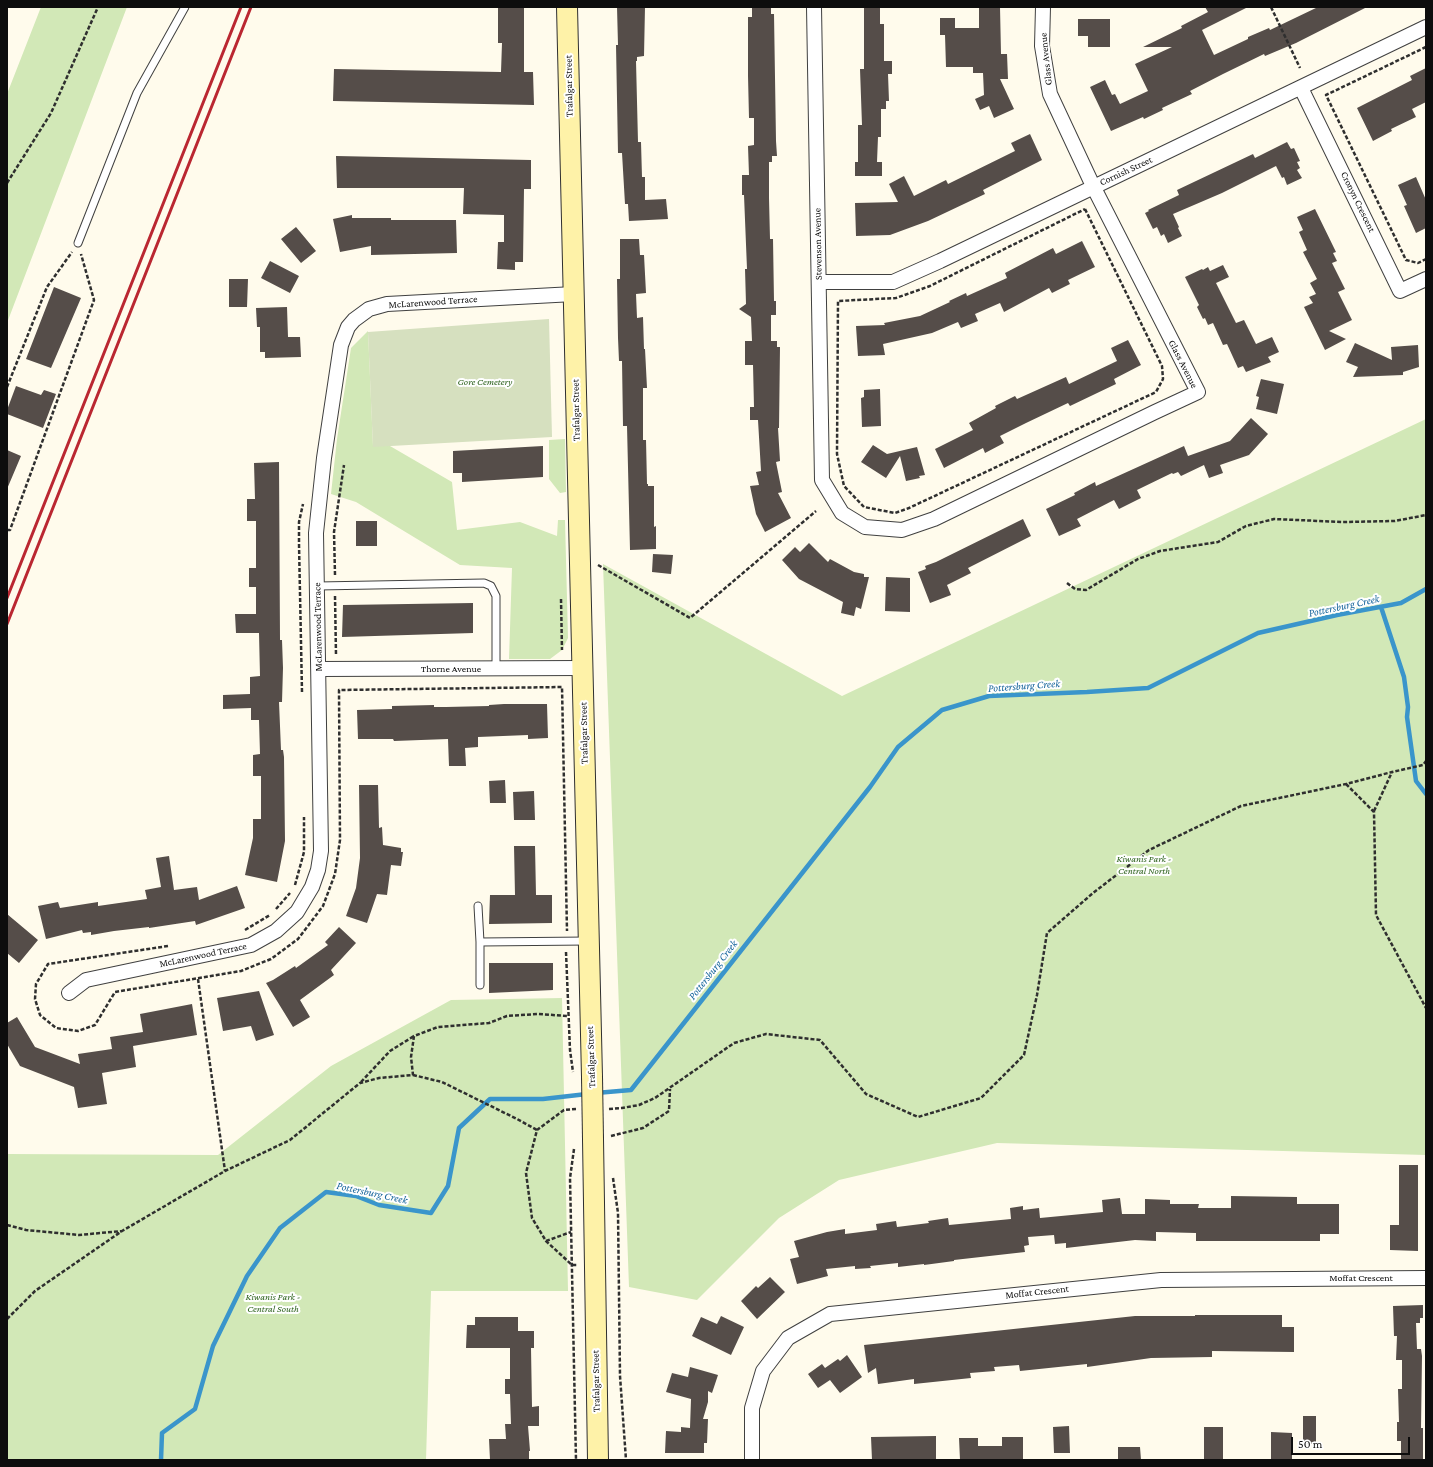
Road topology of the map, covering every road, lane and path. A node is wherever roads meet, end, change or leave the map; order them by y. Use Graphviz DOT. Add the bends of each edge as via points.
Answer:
graph roads {
  1 [pos="98,7"];
  2 [pos="185,7"];
  3 [pos="567,7"];
  4 [pos="814,7"];
  5 [pos="1043,7"];
  6 [pos="1270,7"];
  7 [pos="1426,27"];
  8 [pos="1426,47"];
  9 [pos="1300,68"];
  10 [pos="1301,88"];
  11 [pos="7,182"];
  12 [pos="1093,186"];
  13 [pos="78,244"];
  14 [pos="1426,259"];
  15 [pos="1426,279"];
  16 [pos="819,282"];
  17 [pos="574,294"];
  18 [pos="838,301"];
  19 [pos="7,387"];
  20 [pos="344,465"];
  21 [pos="822,480"];
  22 [pos="816,511"];
  23 [pos="1426,515"];
  24 [pos="7,530"];
  25 [pos="598,565"];
  26 [pos="1067,583"];
  27 [pos="335,585"];
  28 [pos="318,586"];
  29 [pos="582,668"];
  30 [pos="319,669"];
  31 [pos="337,669"];
  32 [pos="496,669"];
  33 [pos="1426,761"];
  34 [pos="1392,772"];
  35 [pos="1346,784"];
  36 [pos="1374,812"];
  37 [pos="478,906"];
  38 [pos="567,932"];
  39 [pos="567,941"];
  40 [pos="588,941"];
  41 [pos="480,942"];
  42 [pos="198,979"];
  43 [pos="480,985"];
  44 [pos="69,993"];
  45 [pos="1426,1008"];
  46 [pos="568,1016"];
  47 [pos="414,1036"];
  48 [pos="413,1075"];
  49 [pos="582,1075"];
  50 [pos="360,1083"];
  51 [pos="670,1088"];
  52 [pos="578,1109"];
  53 [pos="608,1109"];
  54 [pos="537,1130"];
  55 [pos="600,1138"];
  56 [pos="574,1147"];
  57 [pos="225,1171"];
  58 [pos="612,1175"];
  59 [pos="7,1225"];
  60 [pos="122,1231"];
  61 [pos="571,1232"];
  62 [pos="546,1241"];
  63 [pos="572,1265"];
  64 [pos="595,1266"];
  65 [pos="1426,1278"];
  66 [pos="7,1319"];
  67 [pos="576,1460"];
  68 [pos="598,1460"];
  69 [pos="626,1460"];
  70 [pos="752,1460"];
  1 -- 11 [label="path" via="51,113"];
  2 -- 13 [label="lane" via="137,93"];
  3 -- 17 [label="main road, Trafalgar Street"];
  4 -- 16 [label="street, Stevenson Avenue"];
  5 -- 12 [label="street, Glass Avenue" via="1042,46 1050,94"];
  6 -- 9 [label="path"];
  7 -- 10 [label="street, Cornish Street"];
  8 -- 14 [label="path" via="1326,95 1406,260 1418,263"];
  10 -- 12 [label="street, Cornish Street"];
  10 -- 15 [label="street, Cronyn Crescent" via="1400,292"];
  12 -- 16 [label="street, Cornish Street" via="893,282"];
  12 -- 21 [label="street, Glass Avenue" via="1198,392 934,519 902,530 865,528 842,513"];
  13 -- 19 [label="path" via="47,287"];
  13 -- 24 [label="path" via="94,300 10,530"];
  16 -- 21 [label="street, Stevenson Avenue"];
  17 -- 28 [label="street, McLarenwood Terrace" via="387,304 369,309 354,320 341,345 324,458 316,533"];
  17 -- 29 [label="main road, Trafalgar Street"];
  18 -- 18 [label="path" via="837,454 844,486 864,507 895,513 909,508 1156,392 1163,379 1162,366 1084,210 930,286 896,298"];
  20 -- 27 [label="path" via="334,532"];
  22 -- 25 [label="path" via="690,618"];
  23 -- 26 [label="path" via="1395,521 1274,519 1246,526 1218,542 1160,551 1138,559 1086,590 1075,589"];
  27 -- 28 [label="lane"];
  27 -- 31 [label="path"];
  27 -- 32 [label="lane" via="484,583 491,586 496,596"];
  28 -- 30 [label="street, McLarenwood Terrace"];
  29 -- 32 [label="street, Thorne Avenue"];
  29 -- 40 [label="main road, Trafalgar Street"];
  30 -- 31 [label="street, Thorne Avenue"];
  30 -- 44 [label="street, McLarenwood Terrace" via="321,851 312,888 297,912 276,931 252,945 86,980"];
  31 -- 32 [label="street, Thorne Avenue"];
  33 -- 34 [label="path" via="1423,765"];
  34 -- 35 [label="path"];
  34 -- 36 [label="path"];
  35 -- 36 [label="path"];
  35 -- 51 [label="path" via="1241,806 1149,850 1047,932 1024,1055 981,1098 918,1118 866,1094 820,1040 766,1034 734,1043"];
  36 -- 45 [label="path" via="1376,915"];
  37 -- 41 [label="lane"];
  38 -- 39 [label="path"];
  39 -- 40 [label="lane"];
  39 -- 41 [label="lane"];
  39 -- 46 [label="path"];
  40 -- 49 [label="main road, Trafalgar Street"];
  41 -- 43 [label="lane"];
  42 -- 57 [label="path"];
  46 -- 47 [label="path" via="507,1016 489,1023 438,1027"];
  46 -- 49 [label="path" via="570,1050"];
  47 -- 48 [label="path" via="411,1057"];
  47 -- 50 [label="path" via="390,1051"];
  48 -- 50 [label="path" via="379,1078"];
  48 -- 54 [label="path" via="442,1082"];
  49 -- 55 [label="main road, Trafalgar Street, bridge"];
  50 -- 57 [label="path" via="290,1140"];
  51 -- 53 [label="path" via="639,1105"];
  51 -- 55 [label="path" via="669,1111 643,1128"];
  52 -- 54 [label="path" via="564,1110"];
  54 -- 62 [label="path" via="526,1173 532,1218"];
  55 -- 64 [label="main road, Trafalgar Street"];
  56 -- 61 [label="path" via="570,1178"];
  57 -- 60 [label="path"];
  58 -- 69 [label="path" via="618,1213 620,1376"];
  59 -- 60 [label="path" via="26,1230 79,1235"];
  60 -- 66 [label="path" via="36,1290"];
  61 -- 62 [label="path"];
  61 -- 63 [label="path"];
  62 -- 63 [label="path"];
  63 -- 64 [label="path"];
  63 -- 67 [label="path"];
  64 -- 68 [label="main road, Trafalgar Street"];
  65 -- 70 [label="street, Moffat Crescent" via="1161,1280 830,1314 788,1338 763,1371 752,1408"];
}
